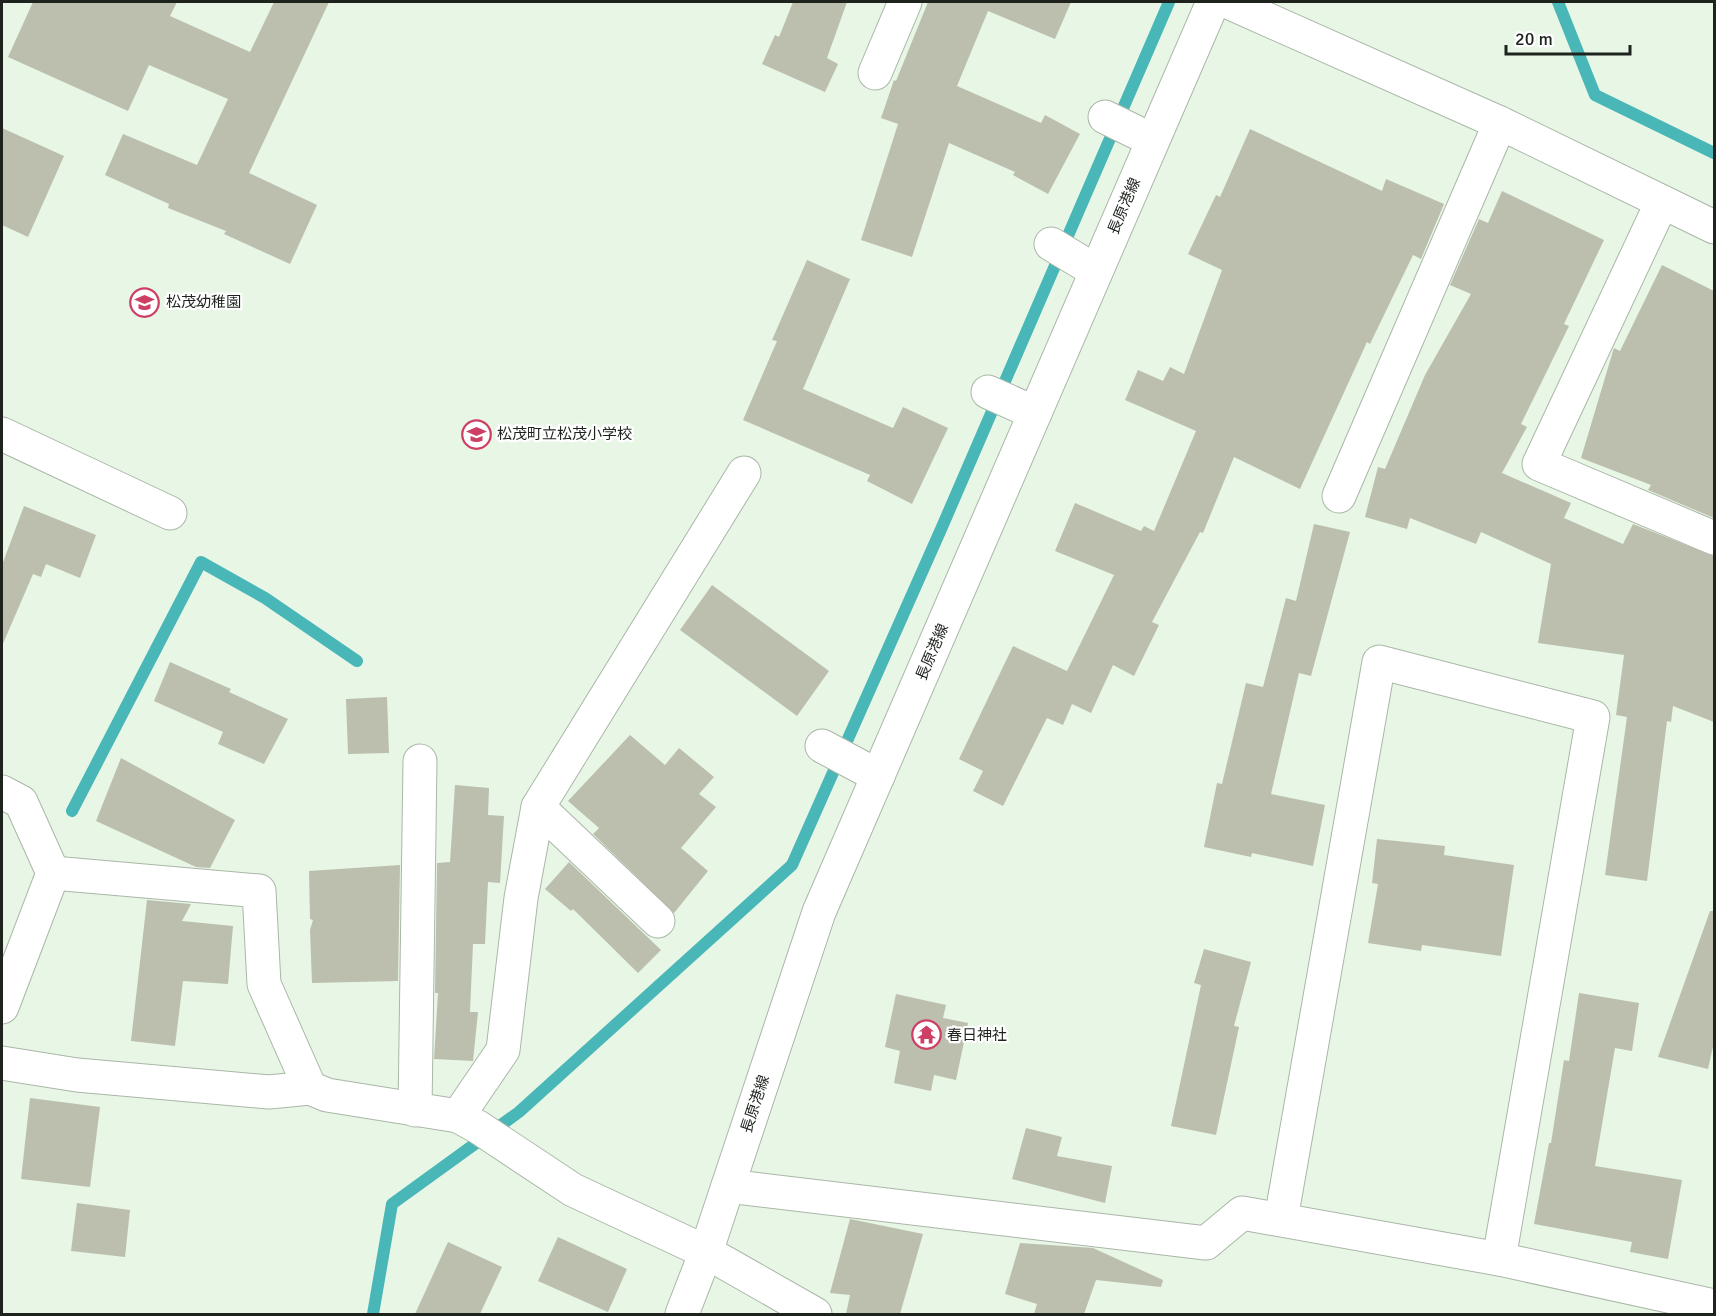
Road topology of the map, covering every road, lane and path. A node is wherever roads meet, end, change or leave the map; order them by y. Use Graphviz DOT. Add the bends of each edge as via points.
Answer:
graph roads {
  1 [pos="905,2"];
  2 [pos="1213,2"];
  3 [pos="1228,2"];
  4 [pos="875,73"];
  5 [pos="1105,117"];
  6 [pos="1500,123"];
  7 [pos="1152,141"];
  8 [pos="1662,202"];
  9 [pos="1714,227"];
  10 [pos="1051,244"];
  11 [pos="1096,271"];
  12 [pos="988,392"];
  13 [pos="1035,412"];
  14 [pos="2,434"];
  15 [pos="744,473"];
  16 [pos="1339,496"];
  17 [pos="170,513"];
  18 [pos="1714,535"];
  19 [pos="822,746"];
  20 [pos="420,761"];
  21 [pos="878,776"];
  22 [pos="2,792"];
  23 [pos="538,807"];
  24 [pos="52,873"];
  25 [pos="658,921"];
  26 [pos="2,1006"];
  27 [pos="2,1063"];
  28 [pos="310,1088"];
  29 [pos="415,1110"];
  30 [pos="458,1116"];
  31 [pos="728,1186"];
  32 [pos="1281,1219"];
  33 [pos="706,1252"];
  34 [pos="1499,1259"];
  35 [pos="1714,1306"];
  36 [pos="682,1314"];
  37 [pos="815,1314"];
  1 -- 4 [label="street"];
  2 -- 7 [label="street, 長原港線"];
  3 -- 6 [label="street"];
  5 -- 7 [label="street"];
  6 -- 8 [label="street"];
  6 -- 16 [label="street"];
  7 -- 11 [label="street, 長原港線"];
  8 -- 9 [label="street"];
  8 -- 18 [label="street" via="1539,464"];
  10 -- 11 [label="street"];
  11 -- 13 [label="street, 長原港線"];
  12 -- 13 [label="street"];
  13 -- 21 [label="street, 長原港線"];
  14 -- 17 [label="street"];
  15 -- 23 [label="street"];
  19 -- 21 [label="street"];
  20 -- 29 [label="street"];
  21 -- 31 [label="street, 長原港線" via="819,912"];
  22 -- 24 [label="street" via="21,802"];
  23 -- 25 [label="street"];
  23 -- 30 [label="street" via="521,898 503,1050"];
  24 -- 26 [label="street"];
  24 -- 28 [label="street" via="259,891 264,984"];
  27 -- 28 [label="street" via="77,1075 269,1092"];
  28 -- 29 [label="street" via="327,1095"];
  29 -- 30 [label="street"];
  30 -- 33 [label="street" via="573,1190"];
  31 -- 32 [label="street" via="1206,1243 1242,1214"];
  31 -- 33 [label="street, 長原港線"];
  32 -- 34 [label="street"];
  32 -- 34 [label="street" via="1379,662 1593,717"];
  33 -- 36 [label="street, 長原港線"];
  33 -- 37 [label="street"];
  34 -- 35 [label="street"];
}
